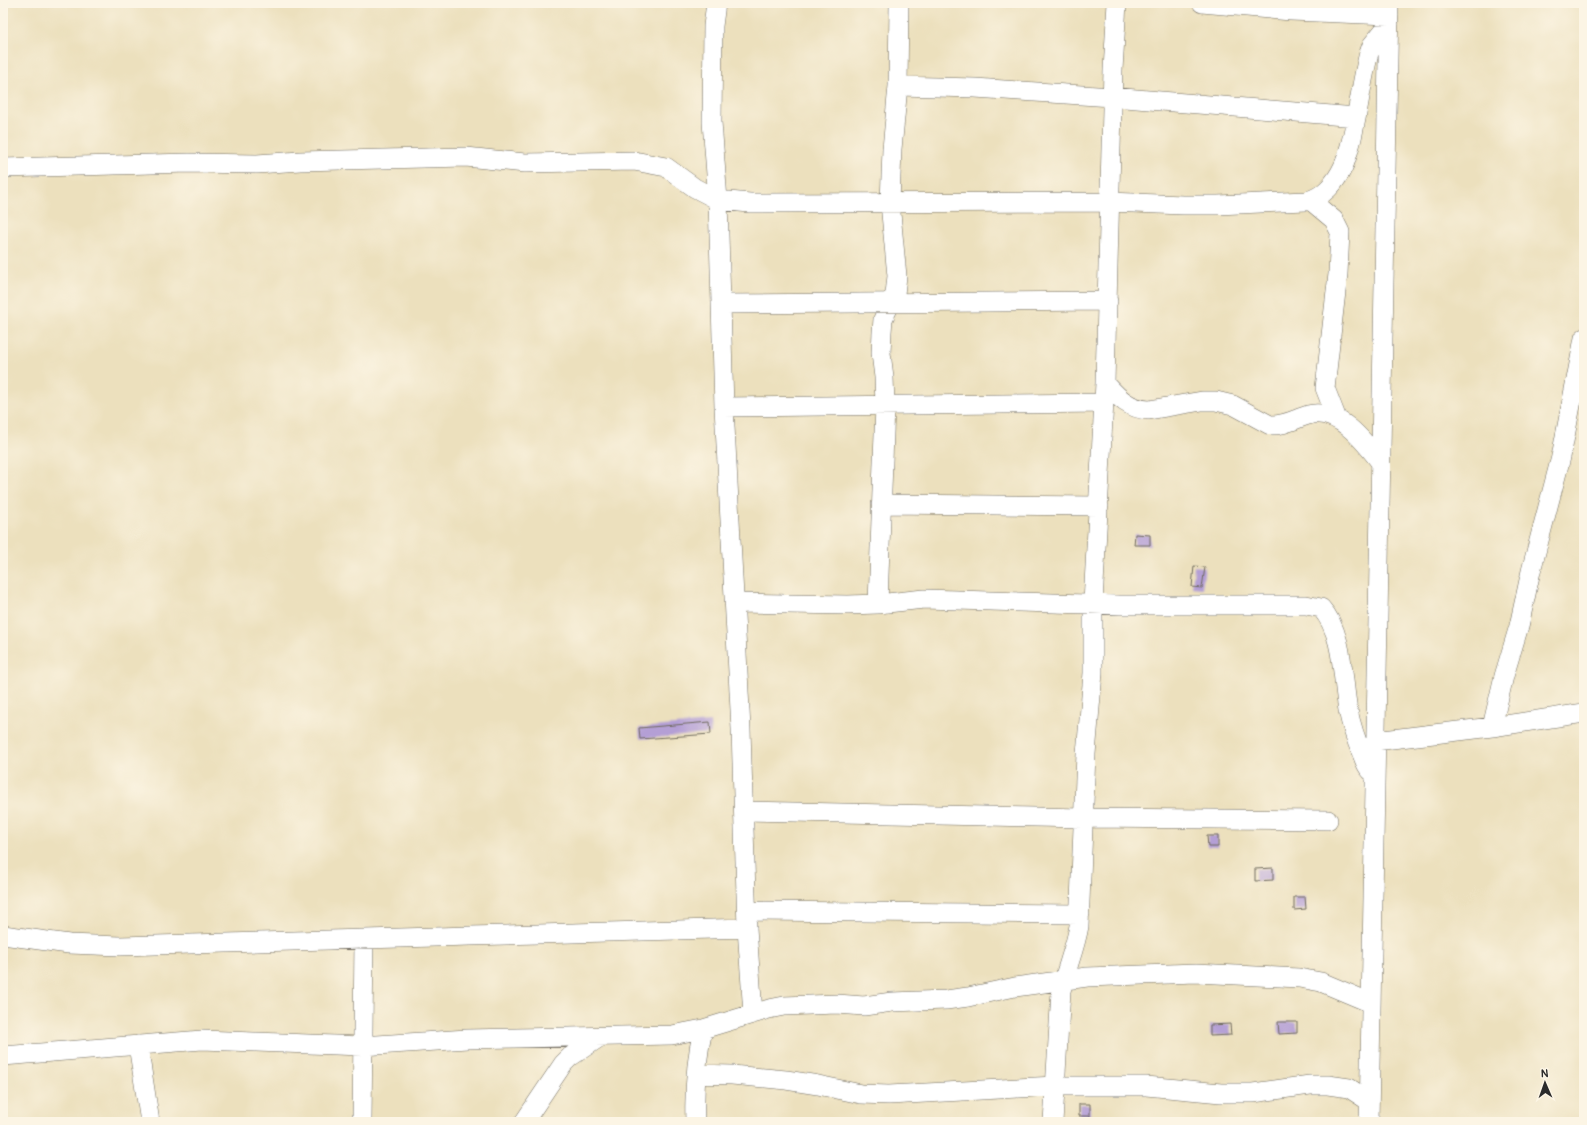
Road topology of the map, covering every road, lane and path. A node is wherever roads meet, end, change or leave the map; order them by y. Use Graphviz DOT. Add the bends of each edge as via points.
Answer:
graph roads {
  1 [pos="716,3"];
  2 [pos="899,3"];
  3 [pos="1117,3"];
  4 [pos="1202,3"];
  5 [pos="1367,9"];
  6 [pos="1389,14"];
  7 [pos="898,86"];
  8 [pos="1112,97"];
  9 [pos="1356,117"];
  10 [pos="3,168"];
  11 [pos="718,200"];
  12 [pos="1310,200"];
  13 [pos="1109,202"];
  14 [pos="890,203"];
  15 [pos="1108,301"];
  16 [pos="890,303"];
  17 [pos="721,304"];
  18 [pos="1584,338"];
  19 [pos="1105,383"];
  20 [pos="1104,403"];
  21 [pos="885,405"];
  22 [pos="724,407"];
  23 [pos="1337,419"];
  24 [pos="1381,462"];
  25 [pos="881,504"];
  26 [pos="1099,506"];
  27 [pos="734,603"];
  28 [pos="1093,603"];
  29 [pos="878,604"];
  30 [pos="1584,713"];
  31 [pos="1492,727"];
  32 [pos="1376,741"];
  33 [pos="1375,774"];
  34 [pos="744,811"];
  35 [pos="1083,818"];
  36 [pos="1328,820"];
  37 [pos="1080,914"];
  38 [pos="747,920"];
  39 [pos="3,935"];
  40 [pos="364,940"];
  41 [pos="1064,979"];
  42 [pos="1371,1003"];
  43 [pos="753,1014"];
  44 [pos="703,1029"];
  45 [pos="600,1037"];
  46 [pos="138,1045"];
  47 [pos="362,1046"];
  48 [pos="3,1056"];
  49 [pos="696,1074"];
  50 [pos="1055,1086"];
  51 [pos="1369,1101"];
  52 [pos="150,1122"];
  53 [pos="362,1122"];
  54 [pos="524,1122"];
  55 [pos="695,1122"];
  56 [pos="1053,1122"];
  57 [pos="1369,1122"];
  1 -- 11 [label="street" via="713,26 712,122"];
  2 -- 7 [label="street"];
  3 -- 8 [label="street"];
  4 -- 5 [label="street" via="1291,11"];
  5 -- 6 [label="street"];
  6 -- 9 [label="street" via="1369,53"];
  6 -- 24 [label="street"];
  7 -- 8 [label="street"];
  7 -- 14 [label="street"];
  8 -- 9 [label="street"];
  8 -- 13 [label="street"];
  9 -- 12 [label="street" via="1344,166 1331,186"];
  10 -- 11 [label="street" via="189,163 257,164 300,160 466,157 525,163 634,161 666,167 695,188"];
  11 -- 14 [label="street" via="750,203"];
  11 -- 17 [label="street"];
  12 -- 13 [label="street" via="1218,205"];
  12 -- 23 [label="street" via="1334,220 1340,232 1338,274 1325,388"];
  13 -- 14 [label="street"];
  13 -- 15 [label="street"];
  14 -- 16 [label="street" via="897,276 895,294"];
  15 -- 16 [label="street"];
  15 -- 19 [label="street"];
  16 -- 17 [label="street"];
  16 -- 21 [label="street" via="883,319 881,353"];
  17 -- 22 [label="street"];
  18 -- 31 [label="street" via="1561,457"];
  19 -- 20 [label="street"];
  19 -- 23 [label="street" via="1122,401 1132,408 1142,410 1216,401 1233,405 1270,425 1282,425 1297,418 1319,414 1327,414"];
  20 -- 21 [label="street"];
  20 -- 26 [label="street"];
  21 -- 22 [label="street"];
  21 -- 25 [label="street"];
  22 -- 27 [label="street"];
  23 -- 24 [label="street" via="1365,443"];
  24 -- 32 [label="street"];
  25 -- 26 [label="street"];
  25 -- 29 [label="street"];
  26 -- 28 [label="street"];
  27 -- 29 [label="street"];
  27 -- 34 [label="street"];
  28 -- 29 [label="street" via="924,598"];
  28 -- 33 [label="street" via="1174,606 1294,605 1321,608 1336,635 1348,711 1355,737 1368,768"];
  28 -- 35 [label="street" via="1093,673"];
  30 -- 31 [label="street"];
  31 -- 32 [label="street"];
  32 -- 33 [label="street"];
  33 -- 42 [label="street"];
  34 -- 35 [label="street"];
  34 -- 38 [label="street"];
  35 -- 36 [label="street"];
  35 -- 37 [label="street"];
  37 -- 38 [label="street"];
  37 -- 41 [label="street" via="1075,947"];
  38 -- 40 [label="street"];
  38 -- 43 [label="street"];
  39 -- 40 [label="street" via="69,944 120,946"];
  40 -- 47 [label="street"];
  41 -- 42 [label="street" via="1196,973 1299,978 1321,982"];
  41 -- 43 [label="street" via="961,998 864,1006 801,1005"];
  41 -- 50 [label="street"];
  42 -- 51 [label="street"];
  43 -- 44 [label="street"];
  44 -- 45 [label="street" via="666,1036"];
  44 -- 49 [label="street"];
  45 -- 47 [label="street" via="467,1039"];
  45 -- 54 [label="street" via="562,1064"];
  46 -- 47 [label="street" via="202,1040"];
  46 -- 48 [label="street"];
  46 -- 52 [label="street"];
  47 -- 53 [label="street"];
  49 -- 50 [label="street" via="786,1080 861,1094 882,1095"];
  49 -- 55 [label="street"];
  50 -- 51 [label="street" via="1146,1086 1221,1093 1328,1085 1349,1088"];
  50 -- 56 [label="street"];
  51 -- 57 [label="street"];
}
